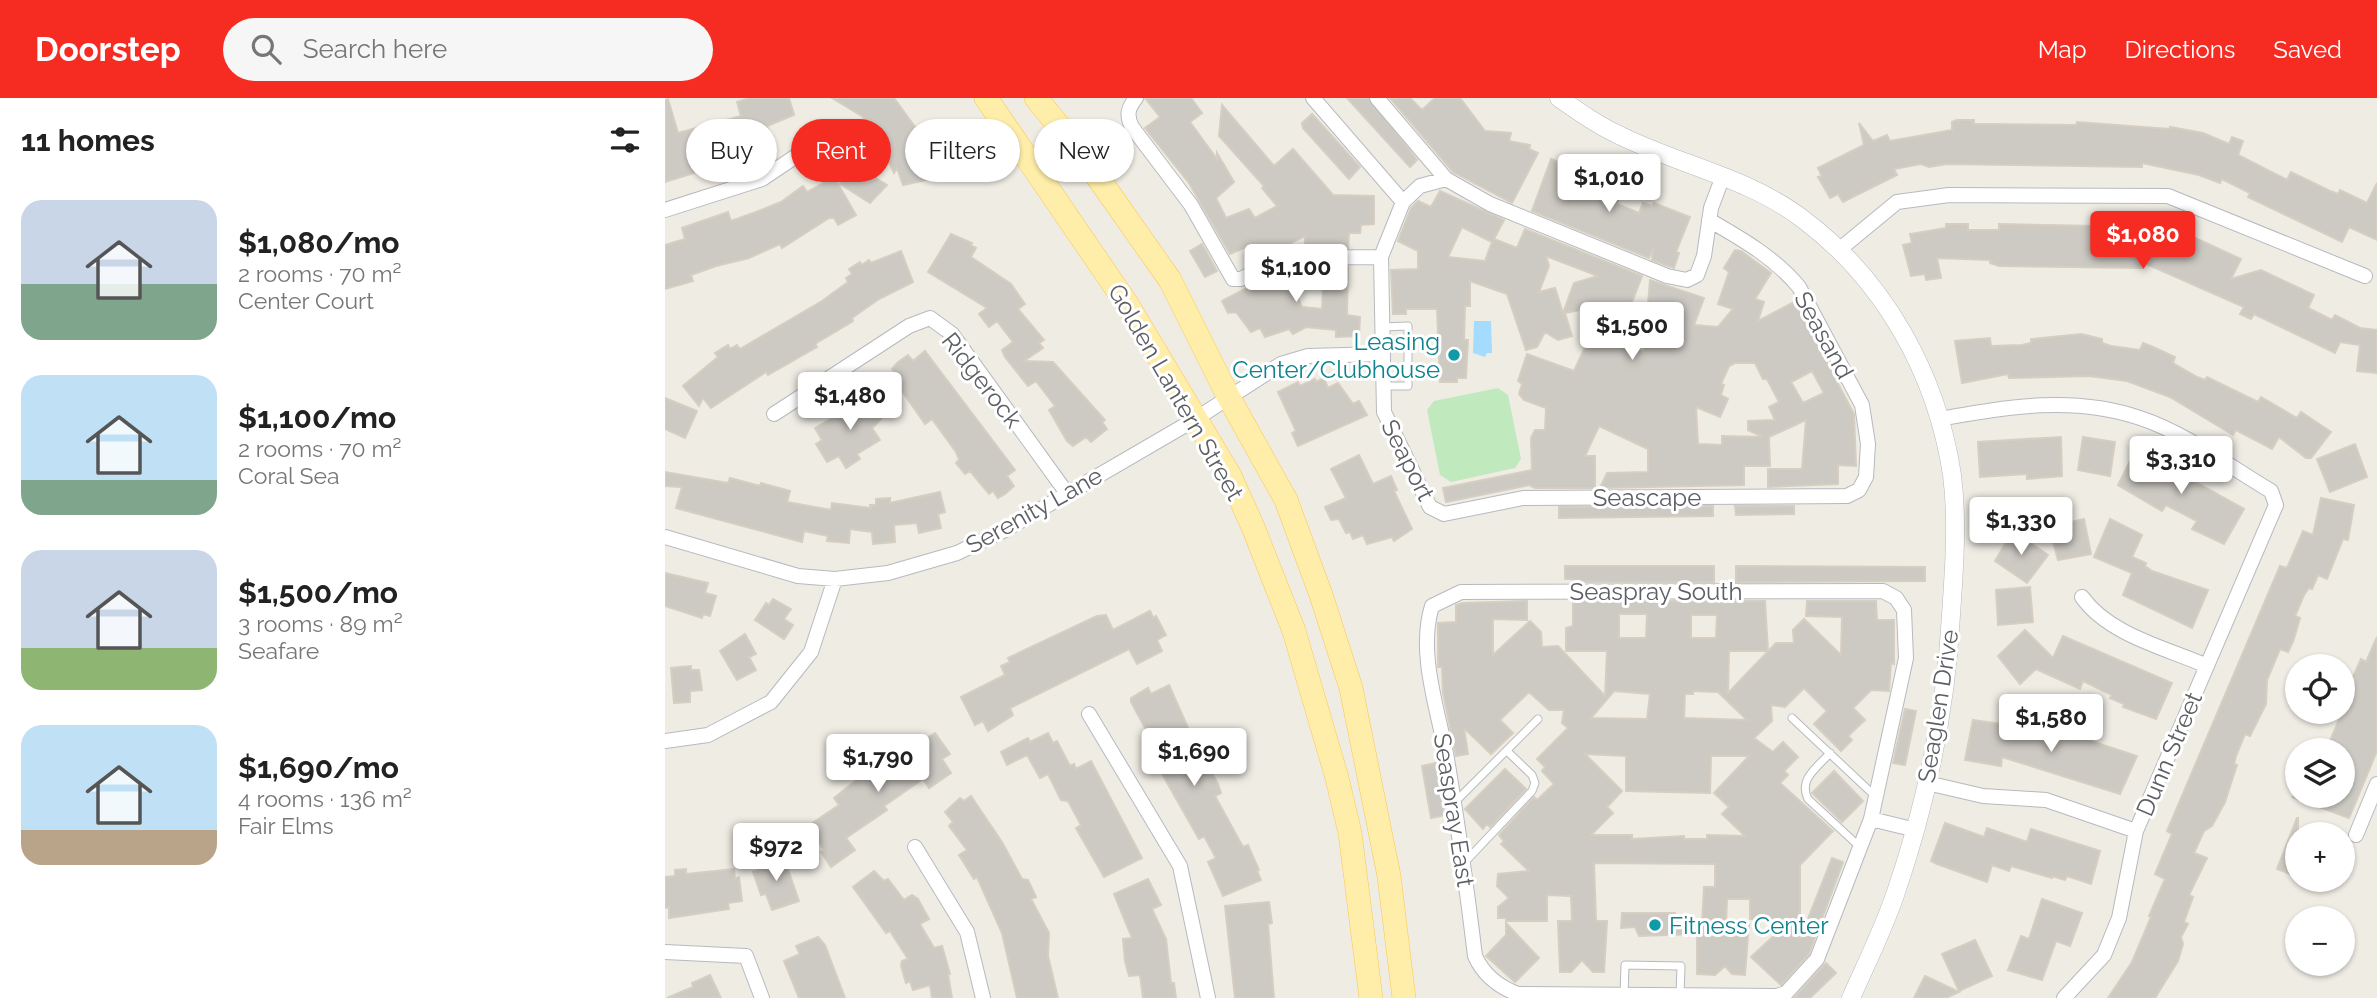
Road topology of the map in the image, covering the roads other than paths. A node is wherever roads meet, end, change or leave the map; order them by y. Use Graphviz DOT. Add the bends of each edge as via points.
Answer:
graph roads {
  1 [pos="986,98"];
  2 [pos="1036,98"];
  3 [pos="1136,98"];
  4 [pos="1313,98"];
  5 [pos="1377,98"];
  6 [pos="1559,98"];
  7 [pos="791,160"];
  8 [pos="1723,176"];
  9 [pos="1446,179"];
  10 [pos="1403,202"];
  11 [pos="665,210"];
  12 [pos="1709,220"];
  13 [pos="1840,249"];
  14 [pos="1381,257"];
  15 [pos="2365,276"];
  16 [pos="1382,327"];
  17 [pos="1383,354"];
  18 [pos="1383,386"];
  19 [pos="1228,396"];
  20 [pos="774,414"];
  21 [pos="1194,419"];
  22 [pos="1939,419"];
  23 [pos="1859,490"];
  24 [pos="1066,492"];
  25 [pos="1436,512"];
  26 [pos="665,537"];
  27 [pos="835,579"];
  28 [pos="2082,597"];
  29 [pos="1432,606"];
  30 [pos="2207,666"];
  31 [pos="1089,714"];
  32 [pos="1792,718"];
  33 [pos="1538,719"];
  34 [pos="665,741"];
  35 [pos="1507,751"];
  36 [pos="1830,754"];
  37 [pos="1927,783"];
  38 [pos="2377,784"];
  39 [pos="1875,796"];
  40 [pos="1454,804"];
  41 [pos="1871,819"];
  42 [pos="1916,830"];
  43 [pos="2136,831"];
  44 [pos="2356,835"];
  45 [pos="915,847"];
  46 [pos="1861,849"];
  47 [pos="1463,863"];
  48 [pos="665,952"];
  49 [pos="1624,996"];
  50 [pos="1680,996"];
  51 [pos="1650,997"];
  52 [pos="762,998"];
  53 [pos="983,998"];
  54 [pos="1208,998"];
  55 [pos="1371,998"];
  56 [pos="1404,998"];
  57 [pos="1851,998"];
  58 [pos="2064,998"];
  1 -- 21 [label="main road, Golden Lantern Street" via="1127,304"];
  2 -- 19 [label="main road, Golden Lantern Street" via="1170,280"];
  3 -- 14 [label="street" via="1129,107 1128,120 1191,205 1233,279 1281,258"];
  4 -- 10 [label="street"];
  5 -- 9 [label="street"];
  6 -- 8 [label="street, Seaglen Drive" via="1622,137"];
  7 -- 11 [label="street" via="762,180"];
  8 -- 12 [label="street"];
  8 -- 13 [label="street, Seaglen Drive" via="1803,218"];
  9 -- 10 [label="street" via="1420,186"];
  9 -- 12 [label="street" via="1490,204 1687,280 1697,275 1705,256"];
  10 -- 14 [label="street, Seaport"];
  12 -- 23 [label="street, Seasand" via="1787,272 1799,287 1862,405 1868,443 1866,477"];
  13 -- 15 [label="street" via="1897,202 1949,195 2168,196"];
  13 -- 22 [label="street, Seaglen Drive" via="1909,340"];
  14 -- 16 [label="street, Seaport"];
  16 -- 17 [label="street, Seaport"];
  16 -- 18 [label="lane" via="1408,326 1408,386"];
  17 -- 18 [label="street, Seaport"];
  17 -- 19 [label="street, Serenity Lane" via="1308,356 1281,364"];
  18 -- 25 [label="street, Seaport" via="1386,421"];
  19 -- 21 [label="street, Serenity Lane"];
  19 -- 56 [label="main road, Golden Lantern Street" via="1286,500 1345,666 1387,864"];
  20 -- 24 [label="street, Ridgerock" via="909,326 930,318 952,334"];
  21 -- 24 [label="street, Serenity Lane"];
  21 -- 55 [label="main road, Golden Lantern Street" via="1230,476 1275,580 1311,682 1350,833"];
  22 -- 30 [label="street, Dunn Street" via="2037,404 2115,411 2171,432 2271,491 2276,505"];
  22 -- 37 [label="street, Seaglen Drive" via="1952,477 1955,556 1948,674"];
  23 -- 25 [label="street, Seascape" via="1847,496 1523,498"];
  24 -- 27 [label="street, Serenity Lane" via="957,553 887,573"];
  26 -- 27 [label="street, Serenity Lane" via="798,576"];
  27 -- 34 [label="street" via="811,652 771,702 708,735"];
  28 -- 30 [label="street" via="2107,623"];
  29 -- 39 [label="street, Seaspray South" via="1461,592 1883,591 1896,598 1904,610 1906,658"];
  29 -- 40 [label="street, Seaspray East" via="1429,665"];
  30 -- 43 [label="street, Dunn Street"];
  31 -- 54 [label="street" via="1180,866"];
  32 -- 36 [label="lane"];
  33 -- 35 [label="lane"];
  35 -- 40 [label="lane"];
  35 -- 47 [label="lane" via="1532,775 1532,791"];
  36 -- 39 [label="lane"];
  36 -- 46 [label="lane" via="1805,780 1804,790"];
  37 -- 42 [label="street, Seaglen Drive"];
  37 -- 43 [label="street" via="1994,798 2046,800"];
  38 -- 44 [label="street"];
  39 -- 41 [label="street"];
  40 -- 47 [label="street, Seaspray East"];
  41 -- 42 [label="street"];
  41 -- 46 [label="street"];
  42 -- 57 [label="street, Seaglen Drive" via="1894,897"];
  43 -- 58 [label="street, Dunn Street" via="2119,918 2104,955"];
  45 -- 53 [label="street" via="967,932"];
  46 -- 50 [label="street" via="1817,959 1786,993"];
  47 -- 49 [label="street, Seaspray East" via="1475,956 1481,968 1506,989"];
  48 -- 52 [label="street" via="746,956"];
  49 -- 50 [label="lane" via="1625,965 1681,966"];
  49 -- 51 [label="street"];
  50 -- 51 [label="street"];
}
